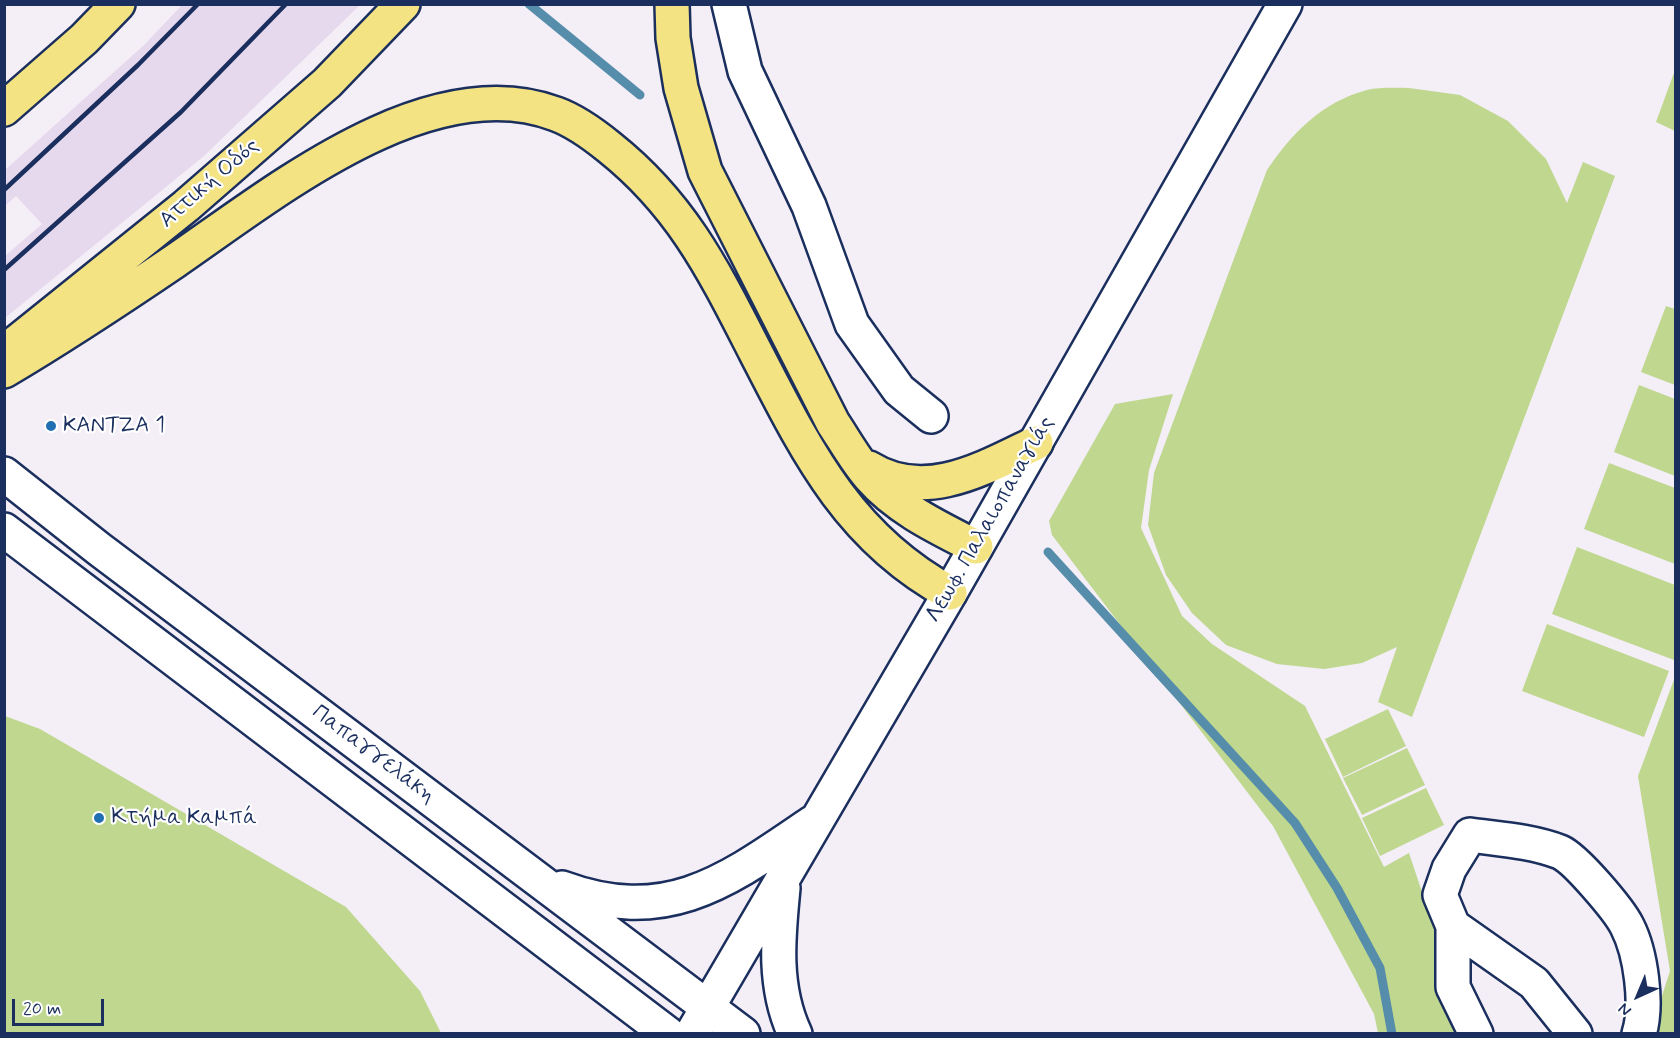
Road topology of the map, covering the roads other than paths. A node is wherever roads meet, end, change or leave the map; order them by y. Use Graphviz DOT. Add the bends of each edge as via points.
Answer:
graph roads {
  1 [pos="118,4"];
  2 [pos="404,4"];
  3 [pos="672,4"];
  4 [pos="729,4"];
  5 [pos="1285,4"];
  6 [pos="4,109"];
  7 [pos="4,352"];
  8 [pos="4,371"];
  9 [pos="931,416"];
  10 [pos="1036,443"];
  11 [pos="857,460"];
  12 [pos="4,474"];
  13 [pos="4,530"];
  14 [pos="976,547"];
  15 [pos="950,593"];
  16 [pos="821,817"];
  17 [pos="534,876"];
  18 [pos="785,878"];
  19 [pos="1453,926"];
  20 [pos="700,1021"];
  21 [pos="668,1034"];
  22 [pos="743,1034"];
  23 [pos="795,1034"];
  24 [pos="1476,1034"];
  25 [pos="1575,1034"];
  26 [pos="1639,1034"];
  1 -- 6 [label="highway"];
  2 -- 7 [label="highway, Αττική Οδός" via="327,83 186,206"];
  3 -- 11 [label="highway" via="681,88 705,171 833,423"];
  4 -- 9 [label="street" via="745,71 809,206 852,324 898,390"];
  5 -- 10 [label="street, Λεωφ. Παλαιοπαναγιάς"];
  8 -- 15 [label="highway" via="81,325 350,145 416,116 474,105 520,103 558,114 592,133 665,199 714,272 827,482 877,541 923,578"];
  10 -- 11 [label="highway" via="955,479 925,484 884,477"];
  10 -- 14 [label="street, Λεωφ. Παλαιοπαναγιάς"];
  11 -- 14 [label="highway" via="884,491 907,509"];
  12 -- 17 [label="street, Παπαγγελάκη"];
  13 -- 21 [label="street, Παπαγγελάκη"];
  14 -- 15 [label="street, Λεωφ. Παλαιοπαναγιάς"];
  15 -- 16 [label="street, Λεωφ. Παλαιοπαναγιάς"];
  16 -- 17 [label="street" via="743,869 706,889 674,899 636,903 598,900"];
  16 -- 18 [label="street, Λεωφ. Παλαιοπαναγιάς"];
  17 -- 20 [label="street, Παπαγγελάκη"];
  18 -- 20 [label="street, Λεωφ. Παλαιοπαναγιάς"];
  18 -- 23 [label="street" via="778,938 779,980 785,1013"];
  19 -- 24 [label="street" via="1453,987"];
  19 -- 25 [label="street" via="1534,983"];
  19 -- 26 [label="street" via="1440,896 1449,869 1470,835 1511,840 1561,853 1587,875 1627,926 1640,973 1644,1017"];
  20 -- 22 [label="street, Παπαγγελάκη"];
}
